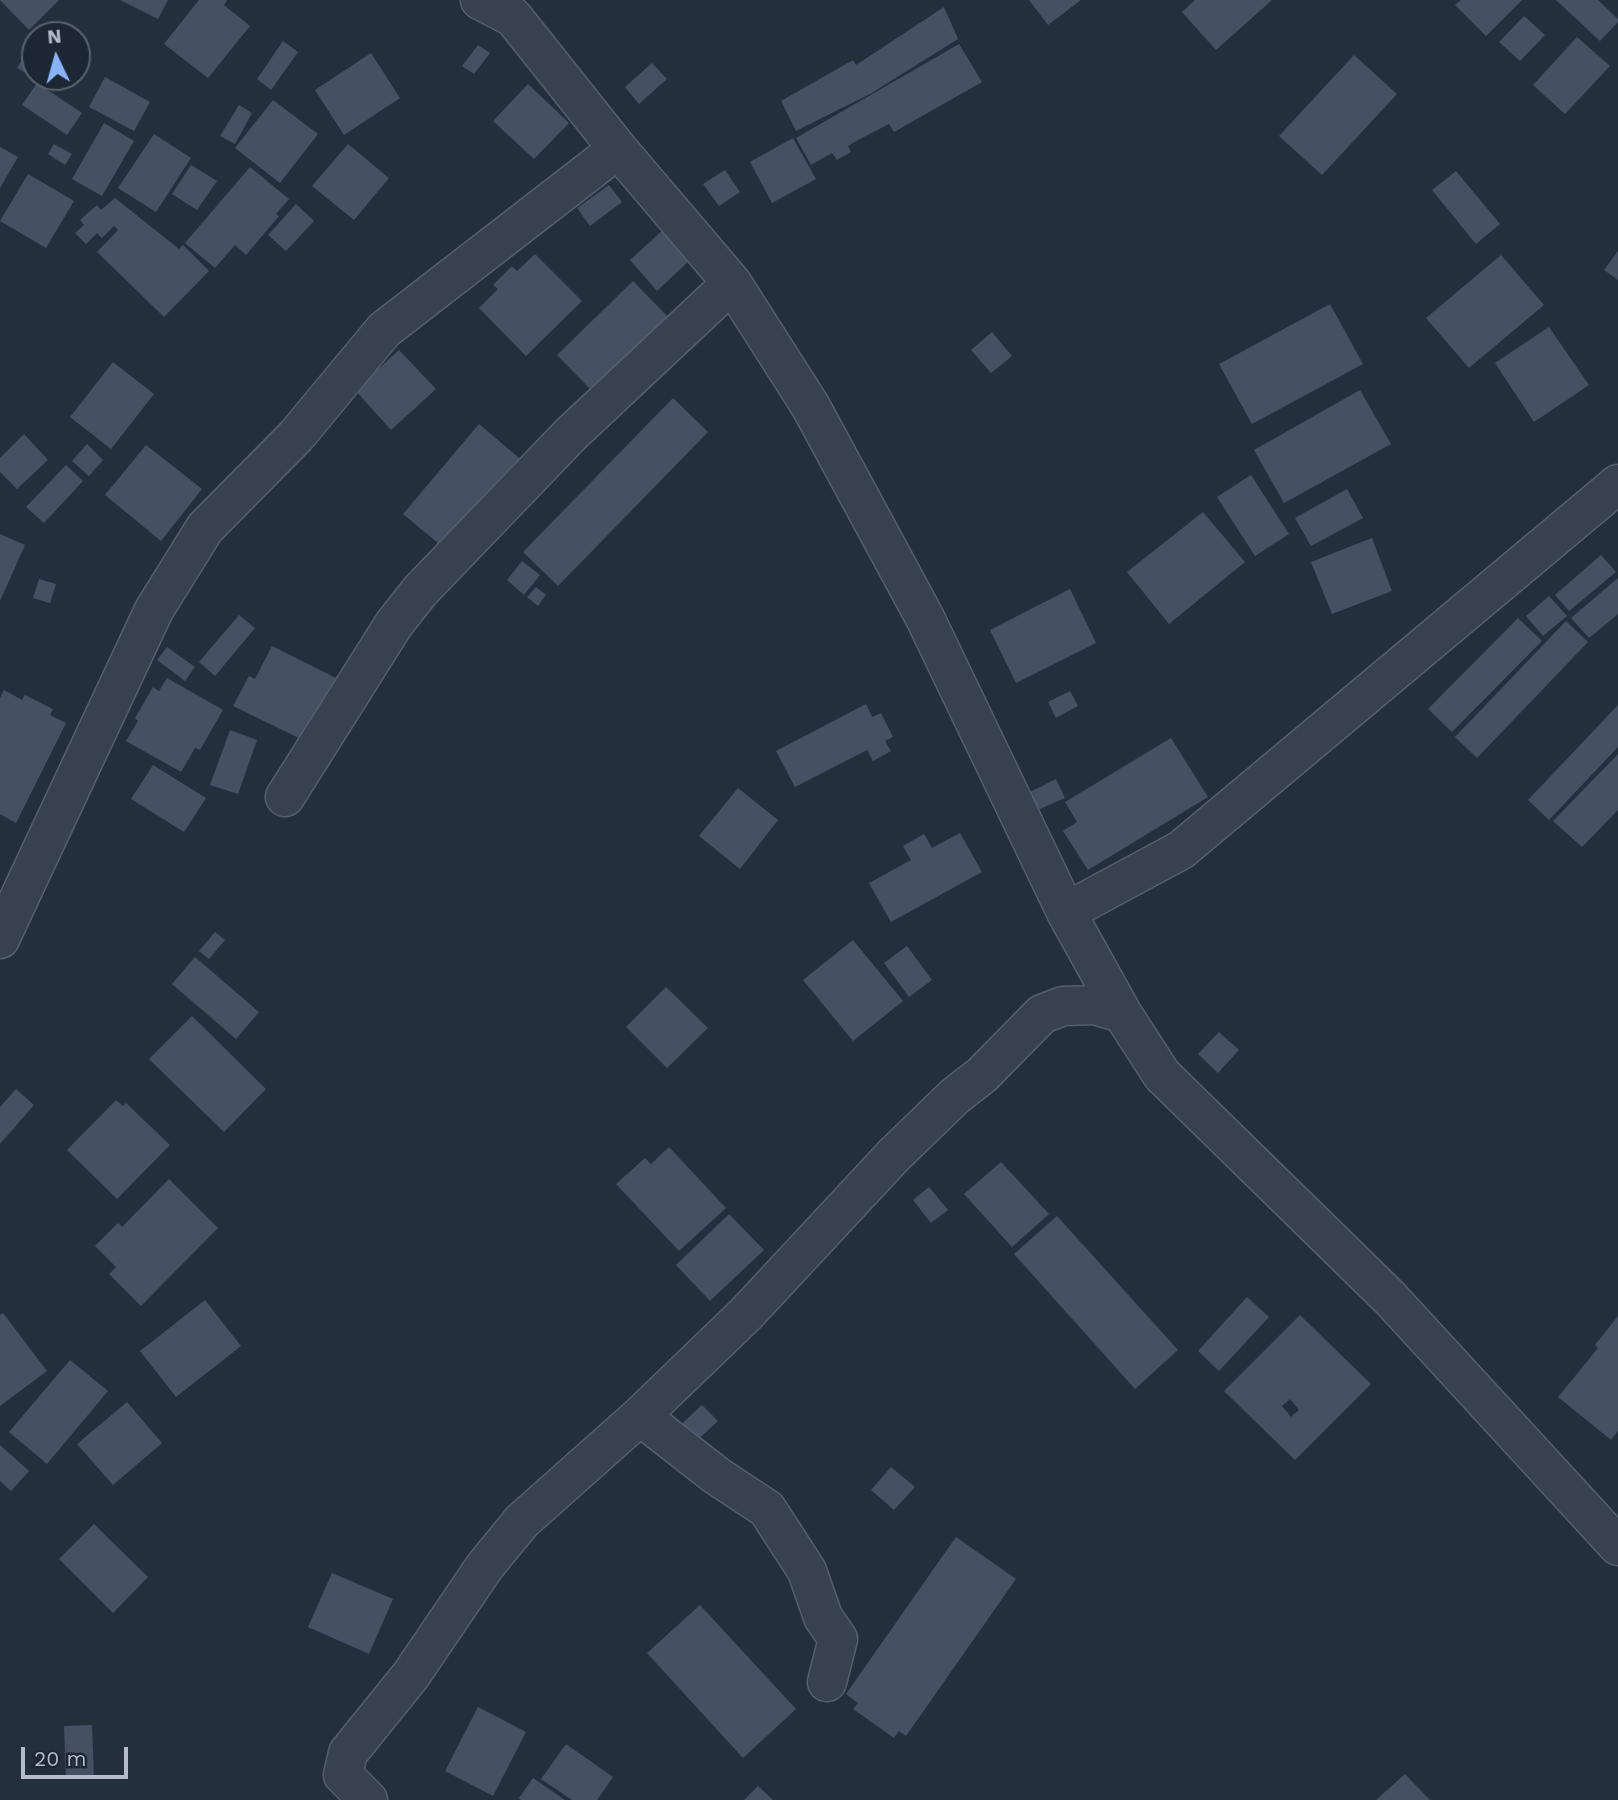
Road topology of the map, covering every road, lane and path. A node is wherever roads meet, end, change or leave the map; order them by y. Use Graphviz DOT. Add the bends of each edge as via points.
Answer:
graph roads {
  1 [pos="480,0"];
  2 [pos="618,149"];
  3 [pos="732,283"];
  4 [pos="1618,484"];
  5 [pos="285,797"];
  6 [pos="1066,912"];
  7 [pos="0,939"];
  8 [pos="1122,1013"];
  9 [pos="640,1416"];
  10 [pos="1618,1546"];
  11 [pos="827,1682"];
  12 [pos="368,1800"];
  1 -- 2 [label="street" via="513,17"];
  2 -- 3 [label="street"];
  2 -- 7 [label="street" via="383,330 314,416 205,528 154,610"];
  3 -- 5 [label="street" via="571,434 420,591 394,624"];
  3 -- 6 [label="street" via="811,407 925,618"];
  4 -- 6 [label="street" via="1181,850"];
  6 -- 8 [label="street"];
  8 -- 9 [label="street" via="1095,1005 1063,1006 1042,1014 894,1155 746,1314"];
  8 -- 10 [label="street" via="1162,1075 1390,1298"];
  9 -- 11 [label="street" via="767,1509 807,1571 823,1617 838,1639"];
  9 -- 12 [label="street" via="522,1521 485,1566 411,1675 348,1753 343,1775"];
}
